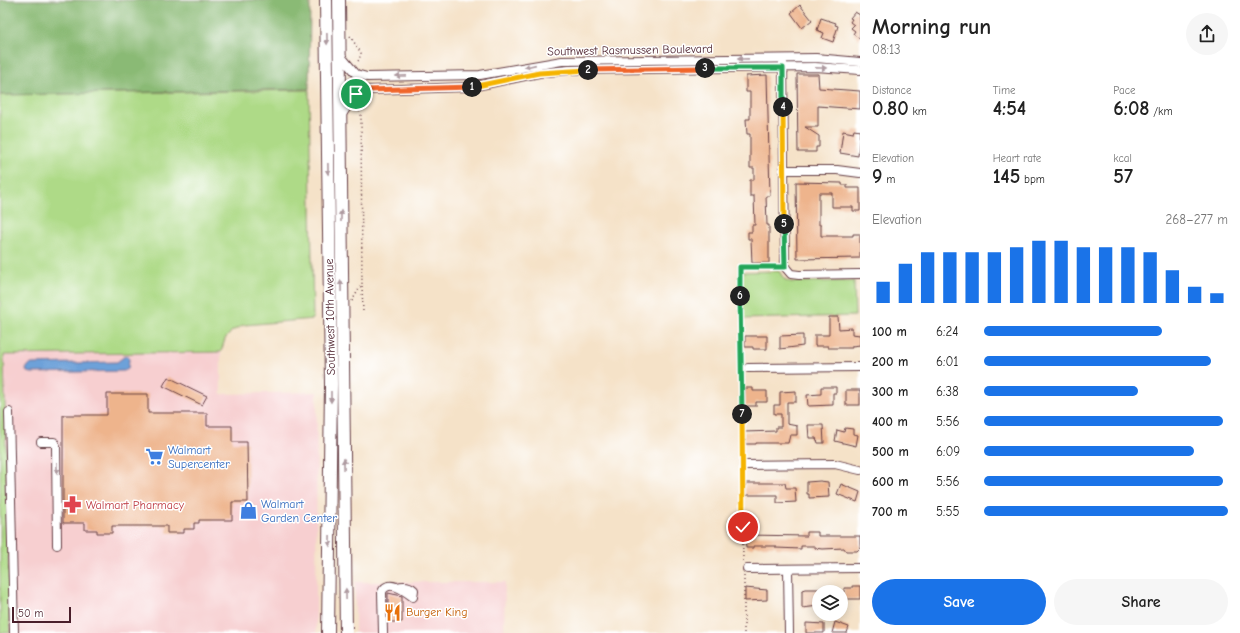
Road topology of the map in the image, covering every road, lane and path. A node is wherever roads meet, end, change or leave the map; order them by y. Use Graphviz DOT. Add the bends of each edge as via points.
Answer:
graph roads {
  1 [pos="326,0"];
  2 [pos="339,0"];
  3 [pos="339,22"];
  4 [pos="340,54"];
  5 [pos="782,59"];
  6 [pos="860,62"];
  7 [pos="357,63"];
  8 [pos="783,68"];
  9 [pos="860,70"];
  10 [pos="358,106"];
  11 [pos="340,118"];
  12 [pos="784,170"];
  13 [pos="860,173"];
  14 [pos="787,269"];
  15 [pos="860,274"];
  16 [pos="362,284"];
  17 [pos="350,305"];
  18 [pos="363,312"];
  19 [pos="860,367"];
  20 [pos="748,368"];
  21 [pos="9,412"];
  22 [pos="41,442"];
  23 [pos="743,465"];
  24 [pos="860,470"];
  25 [pos="58,545"];
  26 [pos="745,568"];
  27 [pos="860,568"];
  28 [pos="788,569"];
  29 [pos="413,597"];
  30 [pos="14,633"];
  31 [pos="328,633"];
  32 [pos="346,633"];
  33 [pos="383,633"];
  34 [pos="744,633"];
  35 [pos="789,633"];
  1 -- 31 [label="highway, Southwest 10th Avenue, one-way" via="331,384"];
  2 -- 3 [label="highway, Southwest 10th Avenue"];
  3 -- 4 [label="highway, Southwest 10th Avenue"];
  3 -- 7 [label="path" via="359,50 361,56"];
  5 -- 4 [label="street, Southwest Rasmussen Boulevard, one-way" via="562,61 480,75 367,77 356,74"];
  4 -- 11 [label="highway, Southwest 10th Avenue"];
  5 -- 6 [label="street, Southwest Rasmussen Boulevard"];
  5 -- 8 [label="street"];
  8 -- 9 [label="street, Southwest Rasmussen Boulevard, one-way"];
  8 -- 11 [label="street, Southwest Rasmussen Boulevard" via="568,70 539,73 472,88 367,90 354,96"];
  8 -- 12 [label="street"];
  10 -- 16 [label="path" via="361,115"];
  32 -- 11 [label="highway, Southwest 10th Avenue, one-way"];
  12 -- 13 [label="street" via="837,170"];
  12 -- 14 [label="street"];
  14 -- 15 [label="street" via="799,275"];
  14 -- 23 [label="path" via="740,267"];
  16 -- 17 [label="path"];
  16 -- 18 [label="path"];
  19 -- 20 [label="street"];
  21 -- 30 [label="street"];
  22 -- 25 [label="street, one-way" via="54,442 56,446"];
  23 -- 24 [label="street" via="835,464"];
  23 -- 26 [label="path"];
  26 -- 28 [label="street"];
  26 -- 34 [label="path"];
  27 -- 28 [label="street"];
  28 -- 35 [label="street"];
  29 -- 33 [label="street" via="397,586 387,586 382,592"];
}
